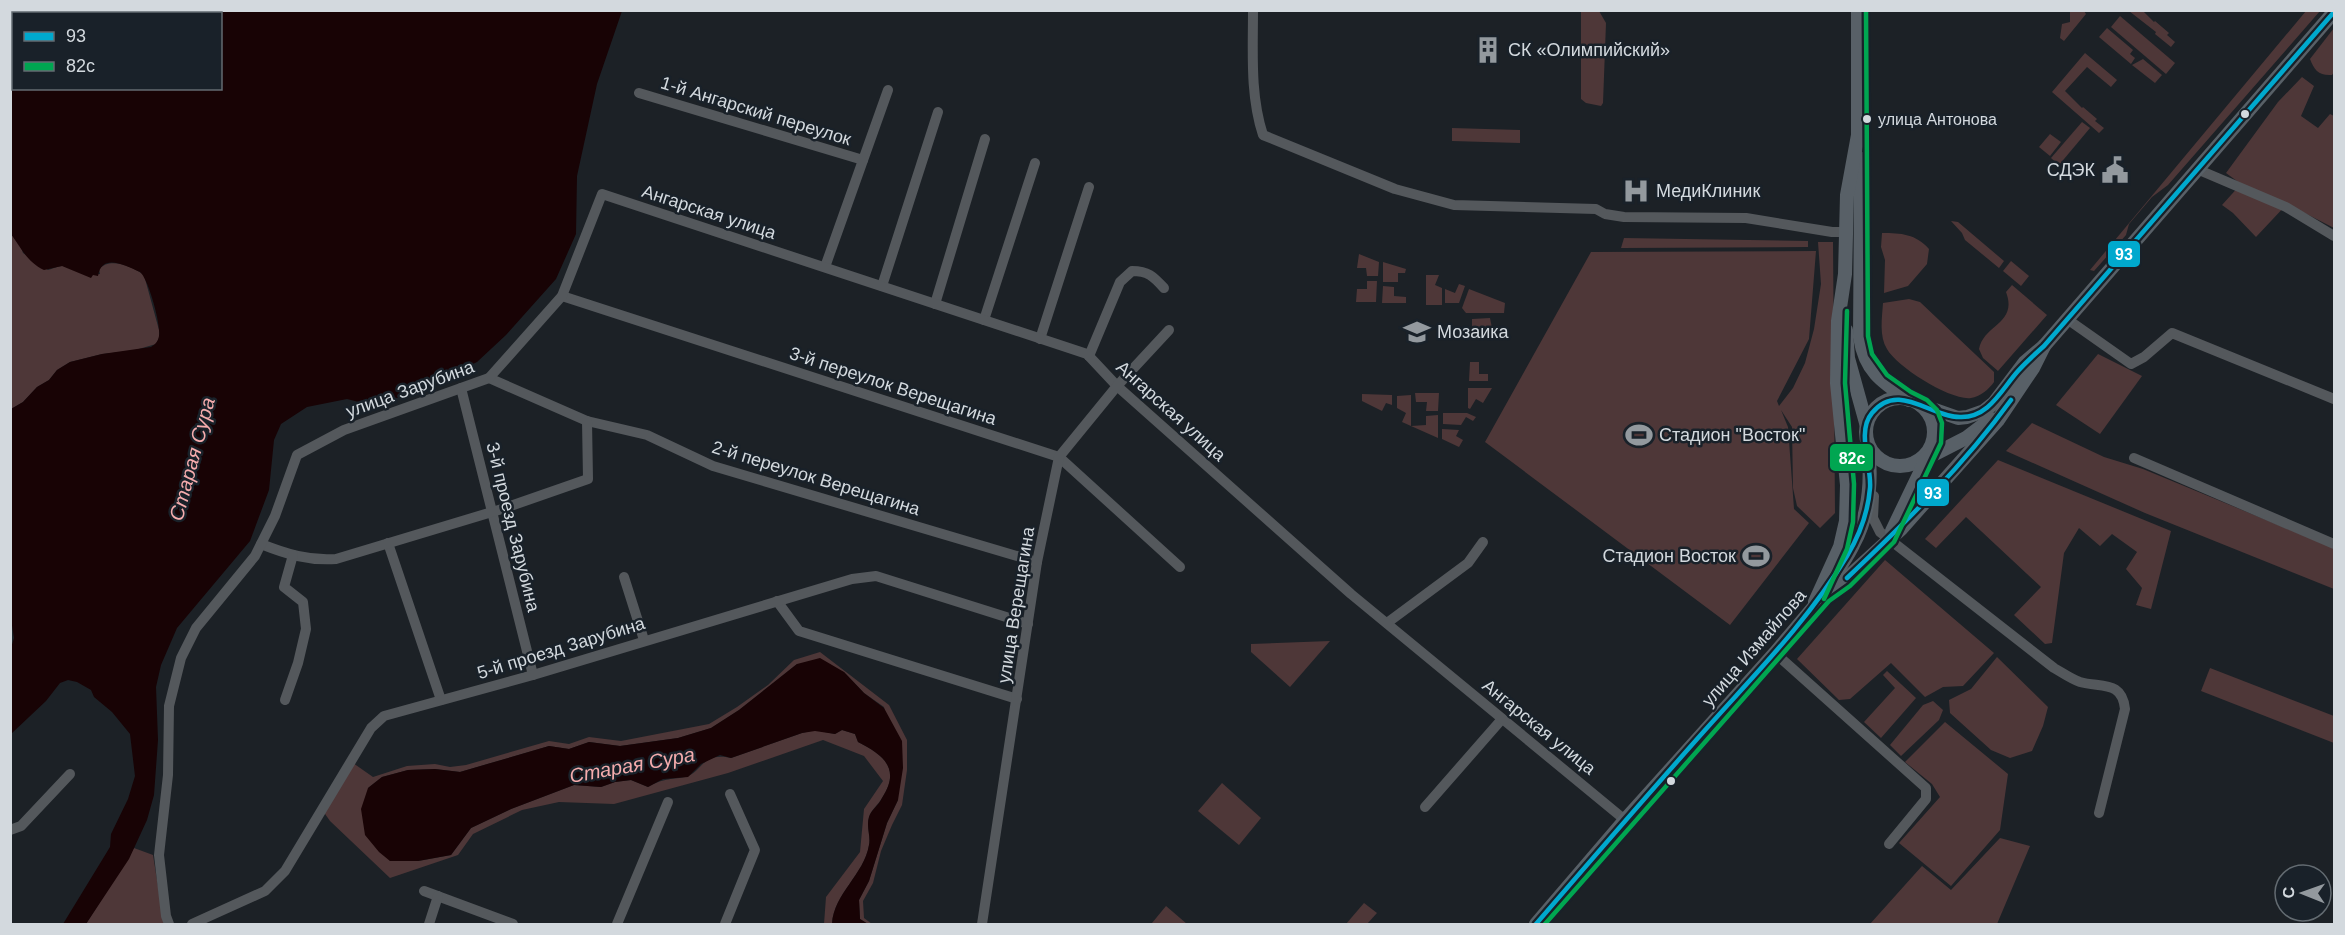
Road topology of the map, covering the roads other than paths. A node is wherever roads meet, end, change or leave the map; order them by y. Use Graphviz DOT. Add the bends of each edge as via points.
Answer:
graph roads {
  1 [pos="1253,10"];
  2 [pos="1858,10"];
  3 [pos="2334,12"];
  4 [pos="888,90"];
  5 [pos="639,93"];
  6 [pos="938,112"];
  7 [pos="1858,135"];
  8 [pos="985,139"];
  9 [pos="863,160"];
  10 [pos="1035,163"];
  11 [pos="2199,170"];
  12 [pos="1089,188"];
  13 [pos="602,194"];
  14 [pos="1861,229"];
  15 [pos="1845,232"];
  16 [pos="2334,236"];
  17 [pos="825,267"];
  18 [pos="1845,274"];
  19 [pos="882,286"];
  20 [pos="1164,288"];
  21 [pos="562,296"];
  22 [pos="934,304"];
  23 [pos="2067,319"];
  24 [pos="984,320"];
  25 [pos="1169,330"];
  26 [pos="1040,339"];
  27 [pos="2044,346"];
  28 [pos="1089,356"];
  29 [pos="489,378"];
  30 [pos="1117,386"];
  31 [pos="461,388"];
  32 [pos="2334,399"];
  33 [pos="1915,402"];
  34 [pos="2008,404"];
  35 [pos="587,421"];
  36 [pos="1866,423"];
  37 [pos="1868,446"];
  38 [pos="1925,456"];
  39 [pos="1059,457"];
  40 [pos="2134,458"];
  41 [pos="1870,483"];
  42 [pos="492,512"];
  43 [pos="1888,538"];
  44 [pos="1483,542"];
  45 [pos="388,543"];
  46 [pos="261,544"];
  47 [pos="2334,544"];
  48 [pos="293,555"];
  49 [pos="1037,562"];
  50 [pos="1180,567"];
  51 [pos="624,578"];
  52 [pos="1824,595"];
  53 [pos="777,601"];
  54 [pos="1813,607"];
  55 [pos="1387,623"];
  56 [pos="1028,624"];
  57 [pos="644,640"];
  58 [pos="1775,653"];
  59 [pos="533,675"];
  60 [pos="1017,699"];
  61 [pos="285,700"];
  62 [pos="441,700"];
  63 [pos="1502,719"];
  64 [pos="70,774"];
  65 [pos="730,794"];
  66 [pos="668,802"];
  67 [pos="1425,807"];
  68 [pos="2099,813"];
  69 [pos="1625,820"];
  70 [pos="10,830"];
  71 [pos="1889,844"];
  72 [pos="424,891"];
  73 [pos="438,896"];
  74 [pos="170,924"];
  75 [pos="192,924"];
  76 [pos="429,924"];
  77 [pos="513,924"];
  78 [pos="617,924"];
  79 [pos="725,924"];
  80 [pos="982,924"];
  81 [pos="1536,924"];
  1 -- 15 [label="street" via="1254,94 1263,135 1395,189 1454,205 1596,210 1624,217 1746,218"];
  2 -- 7 [label="main road"];
  3 -- 11 [label="main road, улица Измайлова"];
  4 -- 9 [label="street"];
  5 -- 9 [label="street, 1-й Ангарский переулок"];
  6 -- 19 [label="street"];
  7 -- 14 [label="main road"];
  7 -- 15 [label="main road"];
  8 -- 22 [label="street"];
  9 -- 17 [label="street"];
  10 -- 24 [label="street"];
  11 -- 16 [label="street" via="2286,207"];
  11 -- 23 [label="main road, улица Измайлова"];
  12 -- 26 [label="street"];
  13 -- 17 [label="street, Ангарская улица"];
  13 -- 21 [label="street, улица Зарубина"];
  14 -- 15 [label="main road"];
  14 -- 33 [label="main road" via="1862,350 1874,374"];
  15 -- 18 [label="main road"];
  17 -- 19 [label="street, Ангарская улица"];
  18 -- 36 [label="main road" via="1848,358"];
  18 -- 54 [label="main road" via="1838,321 1838,383 1847,485 1846,521 1840,547"];
  19 -- 22 [label="street, Ангарская улица"];
  20 -- 28 [label="street" via="1152,275 1132,271 1120,282"];
  21 -- 29 [label="street, улица Зарубина"];
  21 -- 39 [label="street, 3-й переулок Верещагина"];
  22 -- 24 [label="street, Ангарская улица"];
  23 -- 27 [label="main road, улица Измайлова"];
  23 -- 32 [label="street" via="2131,364 2172,333"];
  24 -- 26 [label="street, Ангарская улица"];
  25 -- 30 [label="street, улица Верещагина"];
  26 -- 28 [label="street, Ангарская улица"];
  27 -- 33 [label="main road, улица Измайлова" via="1984,411 1958,418"];
  27 -- 34 [label="main road, улица Измайлова"];
  28 -- 30 [label="street, Ангарская улица"];
  29 -- 31 [label="street, улица Зарубина"];
  29 -- 35 [label="street, 2-й переулок Верещагина"];
  30 -- 39 [label="street, улица Верещагина"];
  30 -- 55 [label="street, Ангарская улица"];
  31 -- 42 [label="street, 3-й проезд Зарубина"];
  31 -- 46 [label="street, улица Зарубина" via="344,430 297,455"];
  33 -- 36 [label="main road" via="1885,402 1870,414"];
  33 -- 38 [label="main road" via="1931,414 1935,425"];
  34 -- 38 [label="main road, улица Измайлова" via="1966,438"];
  34 -- 43 [label="main road, улица Измайлова" via="1901,529"];
  35 -- 42 [label="street" via="588,479"];
  35 -- 49 [label="street, 2-й переулок Верещагина" via="647,435 713,466"];
  36 -- 37 [label="main road"];
  37 -- 38 [label="main road" via="1886,464 1902,466"];
  37 -- 41 [label="main road"];
  38 -- 43 [label="main road"];
  39 -- 49 [label="street, улица Верещагина"];
  39 -- 50 [label="street, 3-й переулок Верещагина"];
  40 -- 47 [label="street"];
  41 -- 43 [label="street" via="1874,524"];
  41 -- 52 [label="main road" via="1861,529"];
  42 -- 45 [label="street"];
  42 -- 59 [label="street, 3-й проезд Зарубина"];
  43 -- 52 [label="main road, улица Измайлова"];
  43 -- 68 [label="street" via="2060,672 2074,680 2120,692 2125,709"];
  44 -- 55 [label="street" via="1467,563"];
  45 -- 48 [label="street" via="336,559"];
  45 -- 62 [label="street"];
  46 -- 48 [label="street"];
  46 -- 74 [label="street, улица Зарубина" via="196,628 181,658 169,706 168,775 159,855"];
  48 -- 61 [label="street" via="284,587 303,602 306,629"];
  49 -- 56 [label="street, улица Верещагина"];
  51 -- 57 [label="street"];
  52 -- 54 [label="main road, улица Измайлова"];
  53 -- 56 [label="street, 5-й проезд Зарубина" via="876,576"];
  53 -- 57 [label="street, 5-й проезд Зарубина"];
  53 -- 60 [label="street" via="799,631"];
  54 -- 58 [label="main road, улица Измайлова"];
  55 -- 63 [label="street, Ангарская улица"];
  56 -- 60 [label="street, улица Верещагина"];
  57 -- 59 [label="street, 5-й проезд Зарубина"];
  58 -- 69 [label="main road, улица Измайлова"];
  58 -- 71 [label="street" via="1926,788 1926,800"];
  59 -- 62 [label="street, 5-й проезд Зарубина"];
  60 -- 80 [label="street, улица Верещагина"];
  62 -- 75 [label="street, 5-й проезд Зарубина" via="384,716 371,728 285,871 265,891"];
  63 -- 67 [label="street"];
  63 -- 69 [label="street, Ангарская улица"];
  64 -- 70 [label="street" via="21,826"];
  65 -- 79 [label="street" via="755,850"];
  66 -- 78 [label="street"];
  69 -- 81 [label="main road, улица Измайлова"];
  72 -- 73 [label="street"];
  73 -- 76 [label="street"];
  73 -- 77 [label="street"];
}
